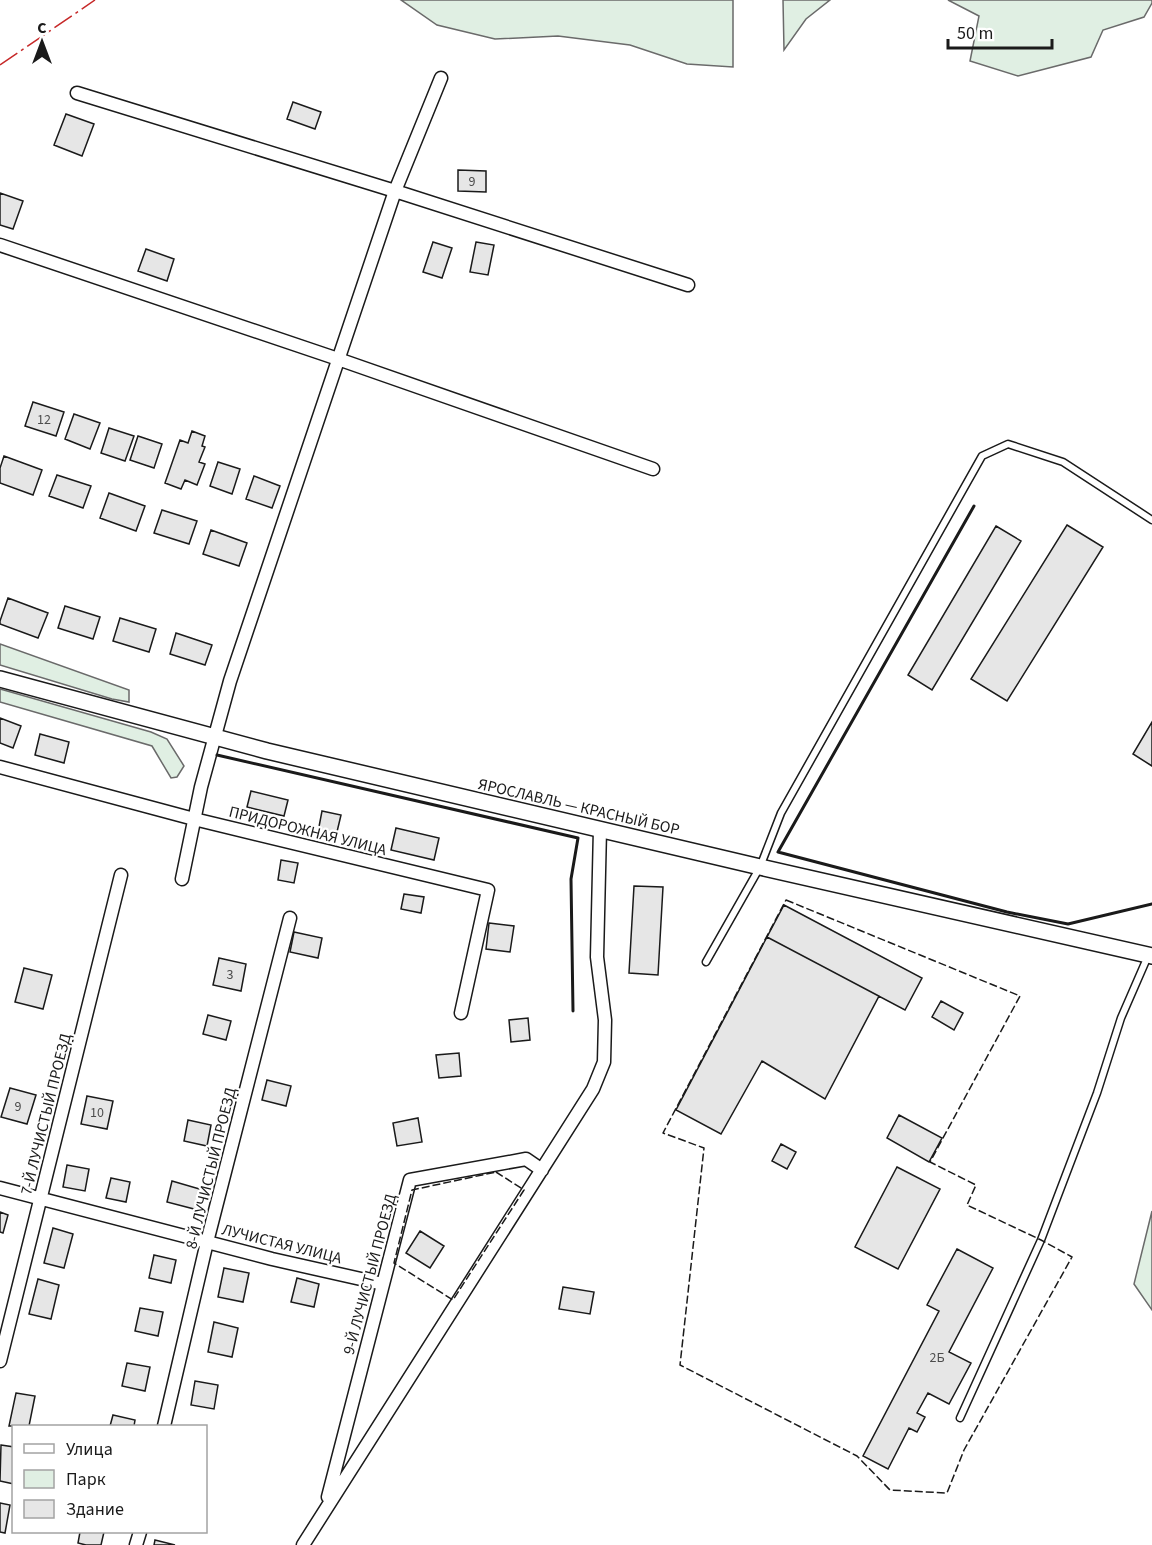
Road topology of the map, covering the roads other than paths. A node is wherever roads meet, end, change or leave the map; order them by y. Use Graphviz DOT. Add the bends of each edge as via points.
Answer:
graph roads {
  1 [pos="441,78"];
  2 [pos="77,93"];
  3 [pos="395,191"];
  4 [pos="0,245"];
  5 [pos="688,285"];
  6 [pos="338,359"];
  7 [pos="653,469"];
  8 [pos="1152,520"];
  9 [pos="0,679"];
  10 [pos="214,737"];
  11 [pos="0,767"];
  12 [pos="194,819"];
  13 [pos="600,829"];
  14 [pos="760,867"];
  15 [pos="121,875"];
  16 [pos="182,879"];
  17 [pos="290,918"];
  18 [pos="1150,956"];
  19 [pos="706,962"];
  20 [pos="461,1013"];
  21 [pos="542,1170"];
  22 [pos="0,1188"];
  23 [pos="41,1198"];
  24 [pos="207,1242"];
  25 [pos="383,1284"];
  26 [pos="0,1361"];
  27 [pos="960,1418"];
  28 [pos="164,1425"];
  29 [pos="325,1510"];
  30 [pos="303,1545"];
  1 -- 3 [label="street"];
  2 -- 3 [label="street"];
  3 -- 5 [label="street"];
  3 -- 6 [label="street"];
  4 -- 6 [label="street"];
  6 -- 7 [label="street"];
  6 -- 10 [label="street"];
  8 -- 14 [label="lane" via="1063,462 1008,444 981,456 781,813"];
  9 -- 10 [label="street, ЯРОСЛАВЛЬ — КРАСНЫЙ БОР"];
  10 -- 12 [label="street"];
  10 -- 13 [label="street, ЯРОСЛАВЛЬ — КРАСНЫЙ БОР"];
  11 -- 12 [label="street, ПРИДОРОЖНАЯ УЛИЦА"];
  12 -- 16 [label="street"];
  12 -- 20 [label="street, ПРИДОРОЖНАЯ УЛИЦА" via="488,890"];
  13 -- 14 [label="street, ЯРОСЛАВЛЬ — КРАСНЫЙ БОР"];
  13 -- 21 [label="street" via="597,957 605,1020 604,1062 593,1089"];
  14 -- 18 [label="street, ЯРОСЛАВЛЬ — КРАСНЫЙ БОР"];
  14 -- 19 [label="lane"];
  15 -- 23 [label="street, 7-Й ЛУЧИСТЫЙ ПРОЕЗД"];
  17 -- 24 [label="street, 8-Й ЛУЧИСТЫЙ ПРОЕЗД"];
  18 -- 27 [label="lane" via="1121,1018 1041,1240"];
  21 -- 25 [label="street, 9-Й ЛУЧИСТЫЙ ПРОЕЗД" via="526,1159 410,1180"];
  21 -- 29 [label="street"];
  22 -- 23 [label="street, ЛУЧИСТАЯ УЛИЦА"];
  23 -- 24 [label="street, ЛУЧИСТАЯ УЛИЦА"];
  23 -- 26 [label="street, 7-Й ЛУЧИСТЫЙ ПРОЕЗД"];
  24 -- 25 [label="street, ЛУЧИСТАЯ УЛИЦА"];
  24 -- 28 [label="street, 8-Й ЛУЧИСТЫЙ ПРОЕЗД"];
  25 -- 29 [label="street, 9-Й ЛУЧИСТЫЙ ПРОЕЗД"];
  29 -- 30 [label="street"];
}
